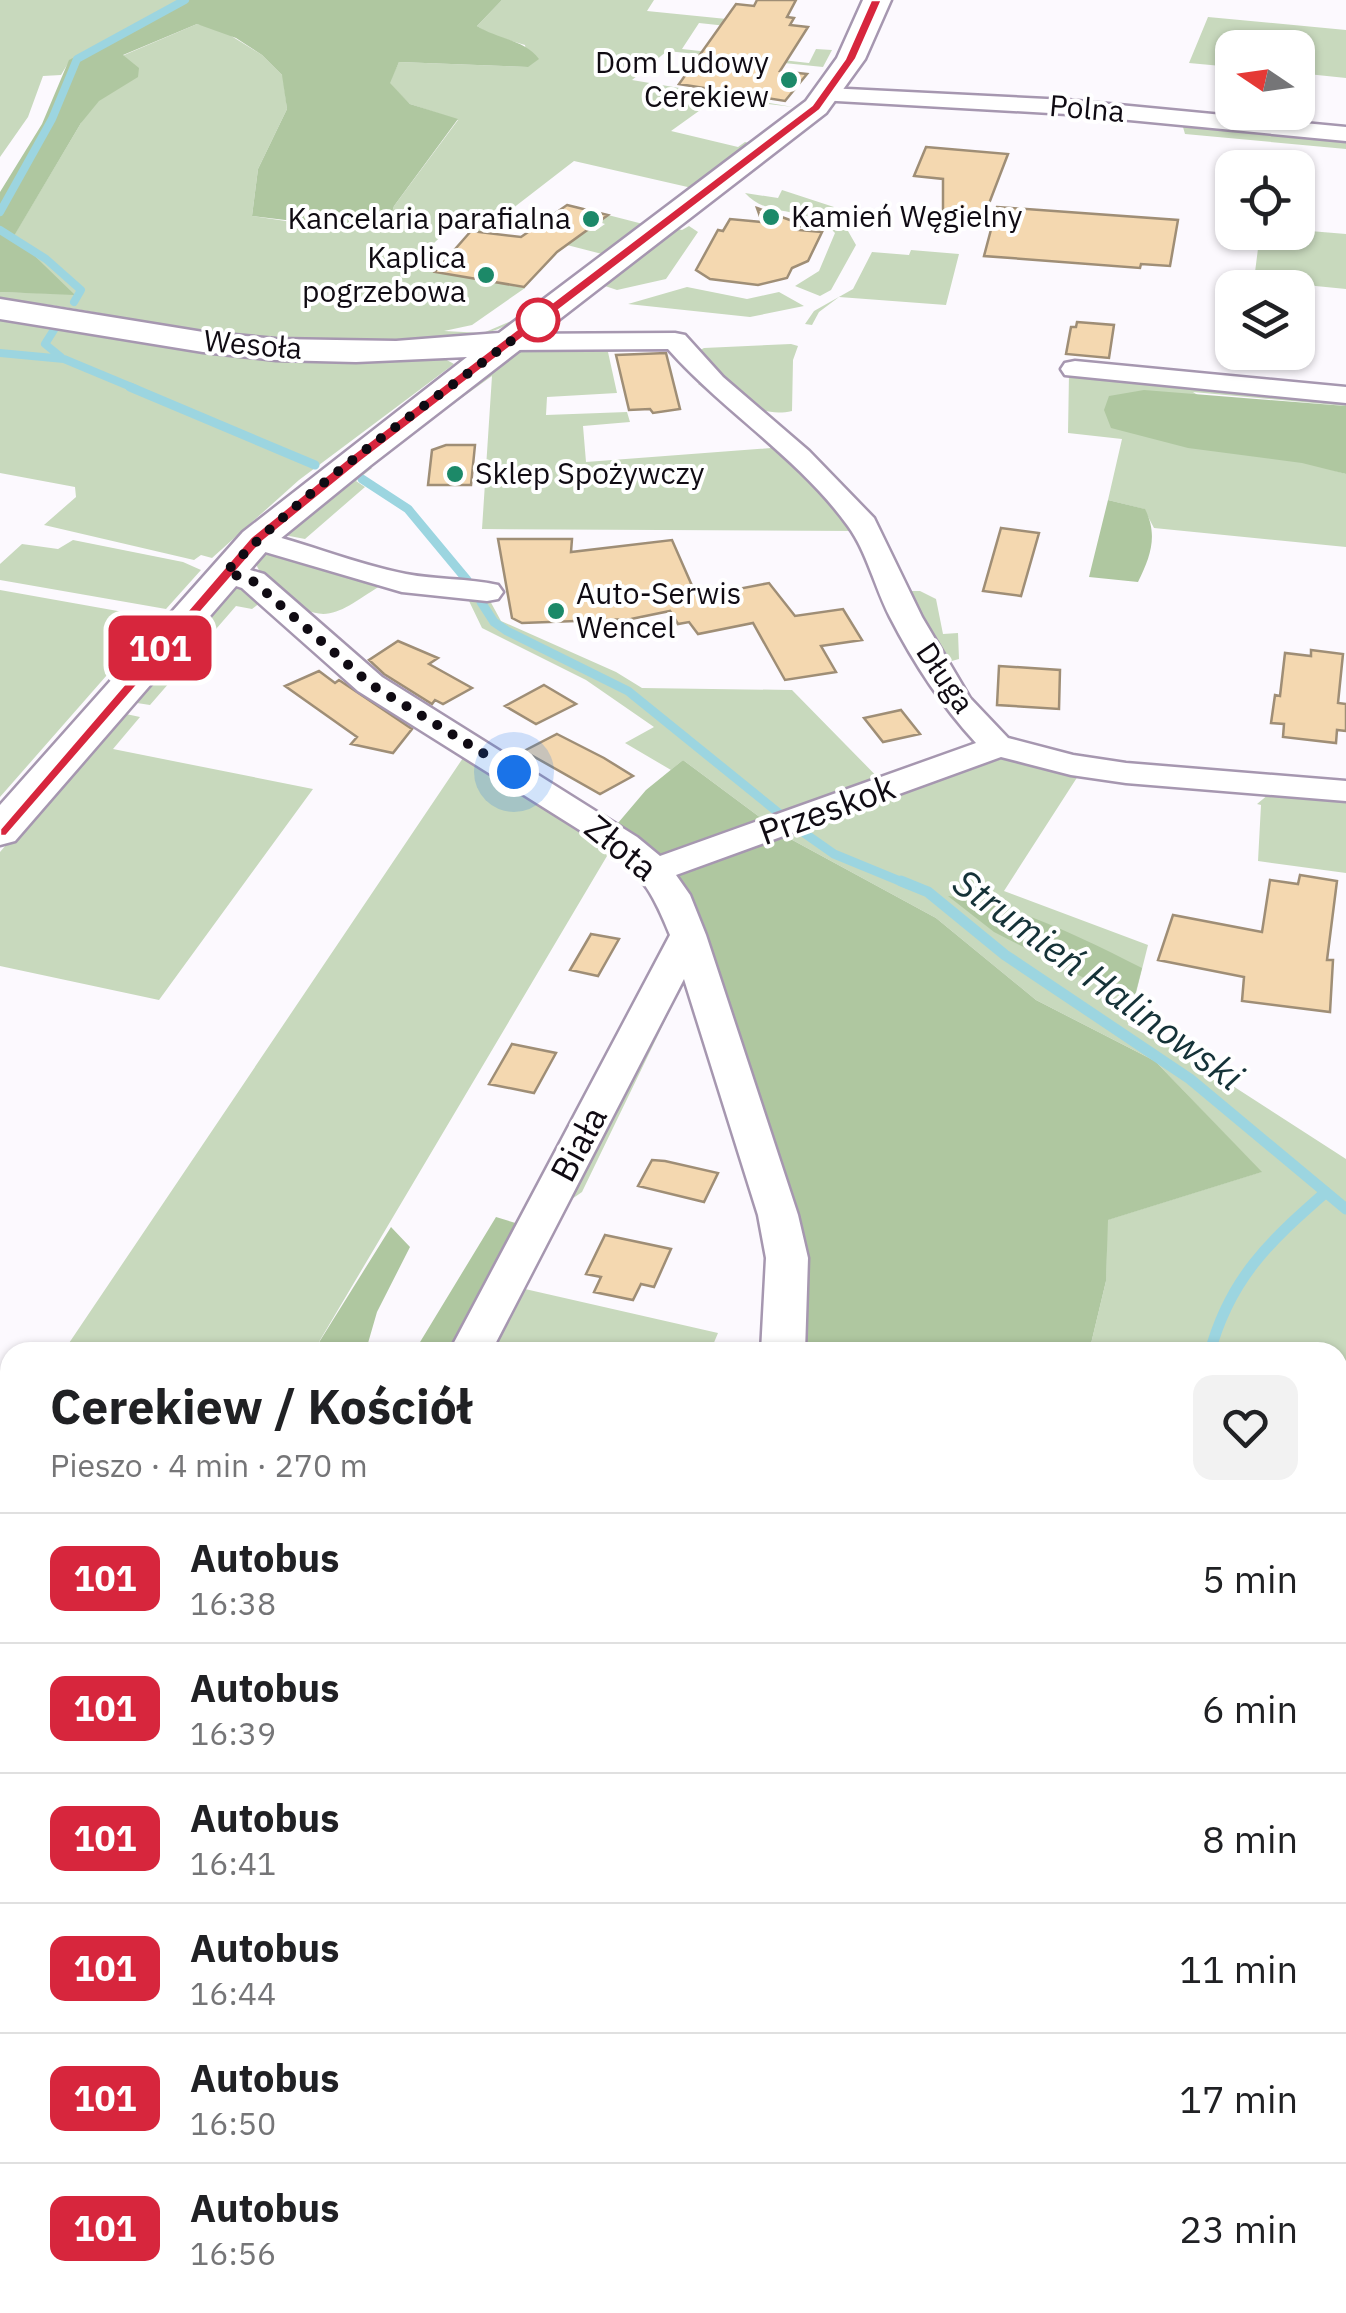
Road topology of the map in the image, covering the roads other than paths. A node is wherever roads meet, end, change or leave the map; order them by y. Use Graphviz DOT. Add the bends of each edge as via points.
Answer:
graph roads {
  1 [pos="877,0"];
  2 [pos="827,95"];
  3 [pos="1346,134"];
  4 [pos="0,308"];
  5 [pos="508,342"];
  6 [pos="1075,370"];
  7 [pos="1346,395"];
  8 [pos="256,540"];
  9 [pos="226,572"];
  10 [pos="487,592"];
  11 [pos="996,745"];
  12 [pos="1346,790"];
  13 [pos="0,832"];
  14 [pos="656,870"];
  15 [pos="688,935"];
  16 [pos="475,1342"];
  17 [pos="782,1342"];
  1 -- 2 [label="street"];
  2 -- 3 [label="street, Polna" via="1068,107"];
  2 -- 5 [label="street" via="784,135"];
  4 -- 5 [label="street, Wesoła" via="254,348"];
  5 -- 8 [label="street"];
  5 -- 11 [label="street, Długa" via="675,341 864,524 906,617 957,703"];
  6 -- 7 [label="street"];
  8 -- 9 [label="street"];
  8 -- 10 [label="street" via="456,594"];
  9 -- 13 [label="street"];
  9 -- 14 [label="street, Złota" via="253,581 370,684 612,834"];
  11 -- 12 [label="street, Długa" via="1126,773"];
  11 -- 14 [label="street, Przeskok"];
  14 -- 15 [label="street, Złota"];
  15 -- 16 [label="street, Biała"];
  15 -- 17 [label="street, Złota" via="778,1215 786,1258"];
}
